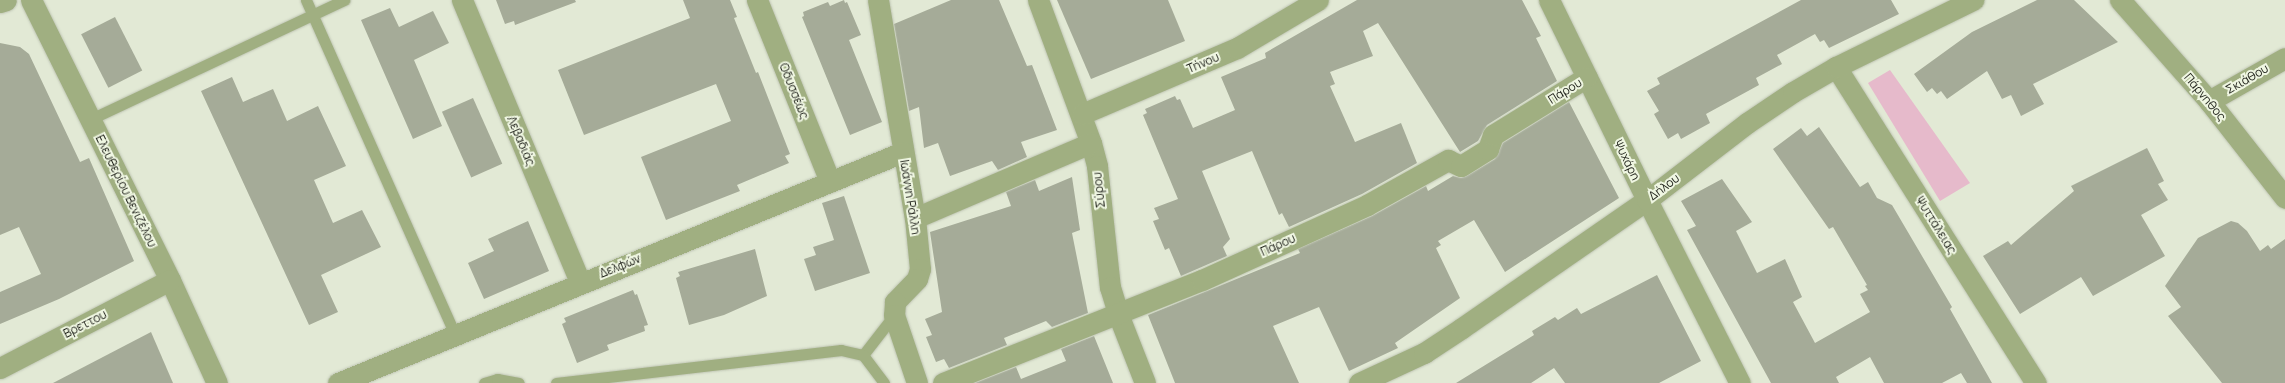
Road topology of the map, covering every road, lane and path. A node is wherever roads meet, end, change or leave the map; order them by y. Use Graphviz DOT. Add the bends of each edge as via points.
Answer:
graph roads {
  1 [pos="6,0"];
  2 [pos="31,0"];
  3 [pos="306,0"];
  4 [pos="344,0"];
  5 [pos="462,0"];
  6 [pos="757,0"];
  7 [pos="878,0"];
  8 [pos="1038,0"];
  9 [pos="1318,0"];
  10 [pos="1549,0"];
  11 [pos="1973,0"];
  12 [pos="2120,0"];
  13 [pos="0,2"];
  14 [pos="313,15"];
  15 [pos="2285,58"];
  16 [pos="1836,67"];
  17 [pos="1587,77"];
  18 [pos="2209,101"];
  19 [pos="1082,114"];
  20 [pos="91,119"];
  21 [pos="1091,143"];
  22 [pos="903,152"];
  23 [pos="830,182"];
  24 [pos="2285,198"];
  25 [pos="1647,200"];
  26 [pos="915,218"];
  27 [pos="170,280"];
  28 [pos="580,282"];
  29 [pos="1118,314"];
  30 [pos="894,315"];
  31 [pos="455,334"];
  32 [pos="863,355"];
  33 [pos="0,368"];
  34 [pos="342,382"];
  35 [pos="217,383"];
  36 [pos="484,383"];
  37 [pos="519,383"];
  38 [pos="556,383"];
  39 [pos="884,383"];
  40 [pos="917,383"];
  41 [pos="943,383"];
  42 [pos="1145,383"];
  43 [pos="1359,383"];
  44 [pos="1740,383"];
  45 [pos="2036,383"];
  1 -- 13 [label="street"];
  2 -- 20 [label="street, Ελευθερίου Βενιζέλου"];
  3 -- 14 [label="lane"];
  4 -- 14 [label="lane"];
  5 -- 28 [label="street, Λεβαδιάς"];
  6 -- 23 [label="street, Οδυσσέως"];
  7 -- 22 [label="street, Ιωάννη Ράλλη"];
  8 -- 19 [label="street, Σύρου"];
  9 -- 19 [label="street, Τήνου" via="1237,48"];
  10 -- 17 [label="street, Ψυχάρη"];
  11 -- 16 [label="street, Δήλου"];
  12 -- 18 [label="street, Πάρνηθος"];
  14 -- 20 [label="lane"];
  14 -- 31 [label="lane"];
  15 -- 18 [label="street, Σκιάθου"];
  16 -- 25 [label="street, Δήλου" via="1747,123"];
  16 -- 45 [label="street, Ψυττάλειας"];
  17 -- 25 [label="street, Ψυχάρη"];
  17 -- 29 [label="street, Πάρου" via="1493,135 1488,149 1460,166 1448,160 1367,205 1202,280"];
  18 -- 24 [label="street, Πάρνηθος"];
  19 -- 21 [label="street, Σύρου"];
  20 -- 27 [label="street, Ελευθερίου Βενιζέλου"];
  21 -- 26 [label="street"];
  21 -- 29 [label="street, Σύρου" via="1110,287"];
  22 -- 23 [label="street, Δελφών"];
  22 -- 26 [label="street, Ιωάννη Ράλλη"];
  23 -- 28 [label="street, Δελφών"];
  25 -- 43 [label="street, Δήλου" via="1424,352"];
  25 -- 44 [label="street, Ψυχάρη"];
  26 -- 30 [label="street, Ιωάννη Ράλλη" via="920,269 917,279 895,302"];
  27 -- 33 [label="street, Βρεττου"];
  27 -- 35 [label="street, Ελευθερίου Βενιζέλου"];
  28 -- 31 [label="street, Δελφών"];
  29 -- 41 [label="street, Πάρου"];
  29 -- 42 [label="street, Σύρου"];
  30 -- 32 [label="lane"];
  30 -- 40 [label="street"];
  31 -- 34 [label="street, Δελφών"];
  32 -- 38 [label="lane" via="841,350"];
  32 -- 39 [label="lane"];
  36 -- 37 [label="lane" via="497,379"];
}
